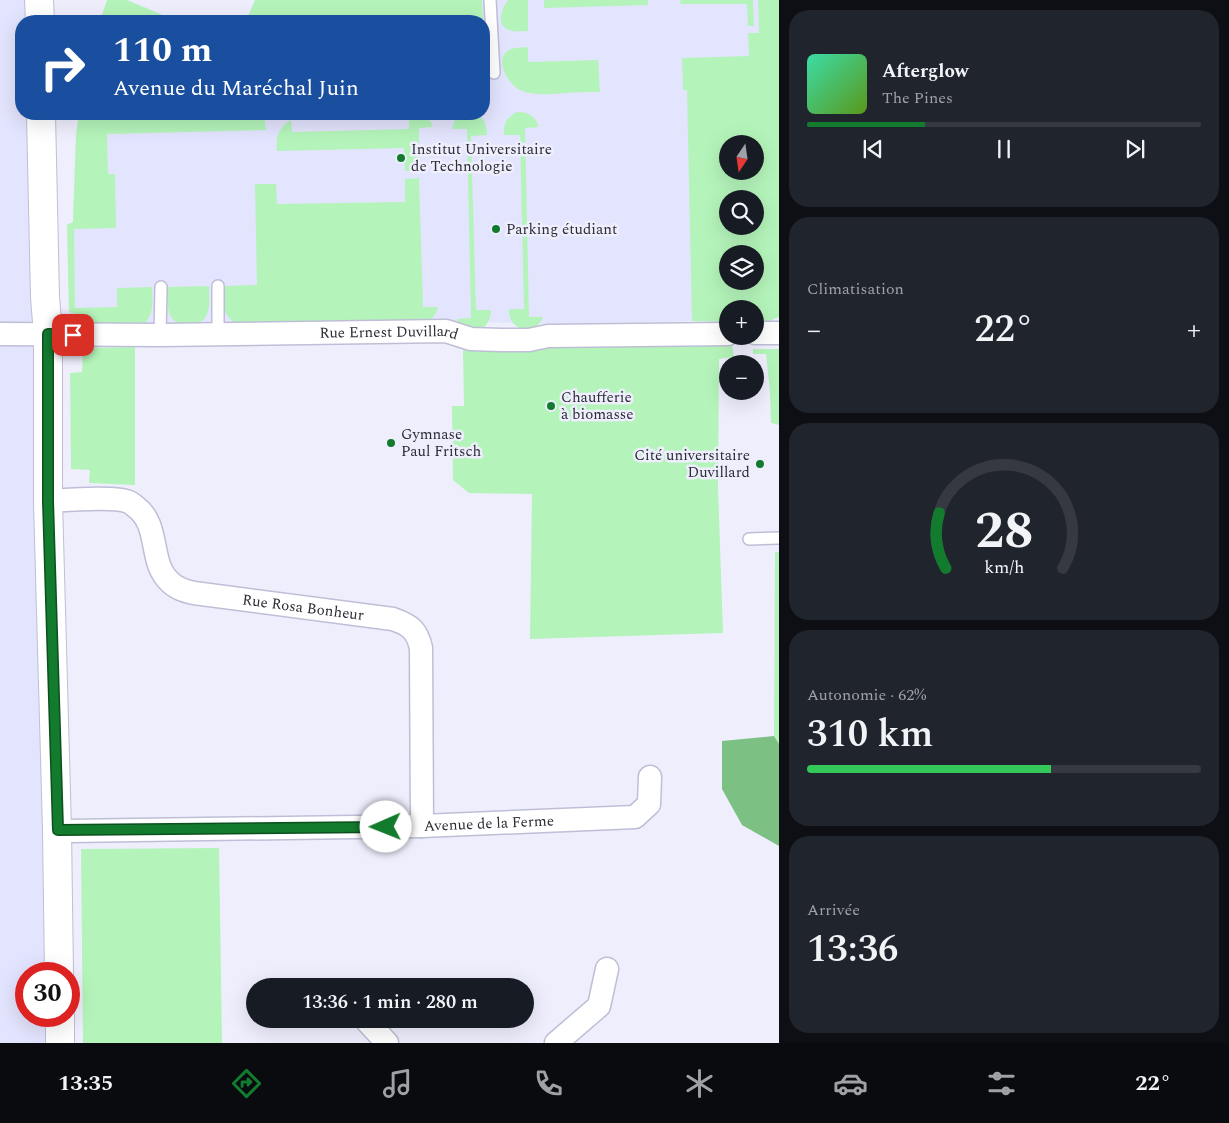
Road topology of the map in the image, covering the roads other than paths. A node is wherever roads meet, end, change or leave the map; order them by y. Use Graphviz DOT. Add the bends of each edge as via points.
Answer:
graph roads {
  1 [pos="39,0"];
  2 [pos="490,0"];
  3 [pos="40,15"];
  4 [pos="494,73"];
  5 [pos="41,120"];
  6 [pos="218,286"];
  7 [pos="161,287"];
  8 [pos="779,333"];
  9 [pos="0,334"];
  10 [pos="48,334"];
  11 [pos="218,334"];
  12 [pos="719,334"];
  13 [pos="764,334"];
  14 [pos="160,335"];
  15 [pos="48,501"];
  16 [pos="779,538"];
  17 [pos="749,539"];
  18 [pos="650,777"];
  19 [pos="422,826"];
  20 [pos="58,830"];
  21 [pos="59,962"];
  22 [pos="608,969"];
  23 [pos="60,1027"];
  24 [pos="373,1028"];
  25 [pos="60,1043"];
  26 [pos="387,1043"];
  27 [pos="556,1043"];
  1 -- 3 [label="street"];
  2 -- 4 [label="lane"];
  5 -- 10 [label="street"];
  6 -- 11 [label="lane"];
  7 -- 14 [label="lane"];
  8 -- 13 [label="street"];
  9 -- 10 [label="street, Rue Ernest Duvillard"];
  10 -- 14 [label="street, Rue Ernest Duvillard"];
  10 -- 15 [label="street"];
  11 -- 12 [label="street, Rue Ernest Duvillard" via="446,331 471,339 501,340 548,336"];
  11 -- 14 [label="street, Rue Ernest Duvillard"];
  15 -- 19 [label="street, Rue Rosa Bonheur" via="103,499 129,502 142,511 148,521 159,564 169,582 194,594 393,619 409,626 419,638 421,648"];
  15 -- 20 [label="street"];
  16 -- 17 [label="lane"];
  18 -- 19 [label="street, Avenue de la Ferme" via="649,804 635,817"];
  19 -- 20 [label="street, Avenue de la Ferme"];
  20 -- 21 [label="street"];
  22 -- 27 [label="street" via="599,1006"];
  23 -- 25 [label="street"];
  24 -- 26 [label="street"];
}
